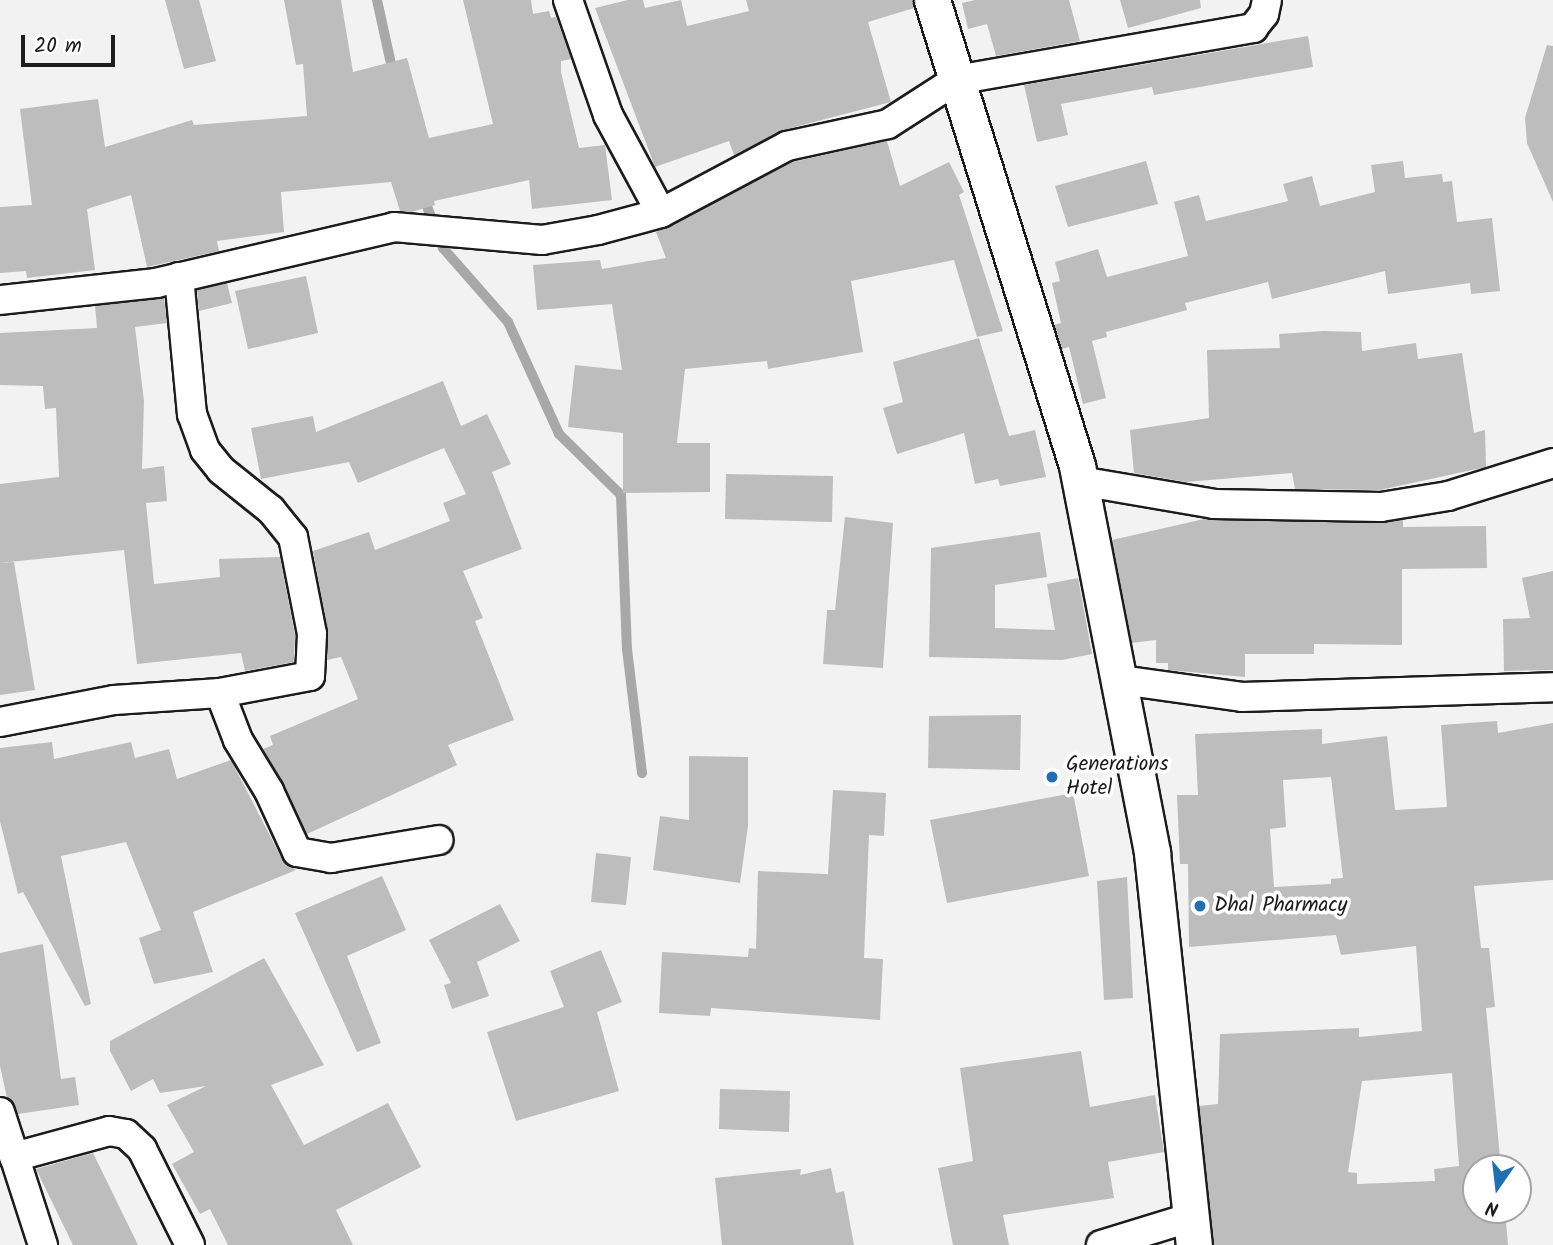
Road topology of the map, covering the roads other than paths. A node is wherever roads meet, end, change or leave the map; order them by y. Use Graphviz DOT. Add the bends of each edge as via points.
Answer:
graph roads {
  1 [pos="568,0"];
  2 [pos="932,0"];
  3 [pos="1266,0"];
  4 [pos="956,80"];
  5 [pos="661,214"];
  6 [pos="179,277"];
  7 [pos="0,300"];
  8 [pos="1553,463"];
  9 [pos="1080,481"];
  10 [pos="1121,680"];
  11 [pos="1553,687"];
  12 [pos="220,693"];
  13 [pos="0,722"];
  14 [pos="439,840"];
  15 [pos="1,1117"];
  16 [pos="14,1157"];
  17 [pos="1191,1231"];
  18 [pos="43,1245"];
  19 [pos="191,1245"];
  20 [pos="1101,1245"];
  1 -- 5 [label="street" via="608,115"];
  2 -- 4 [label="street"];
  3 -- 4 [label="street" via="1264,14 1253,28"];
  4 -- 5 [label="street" via="888,124 788,146"];
  4 -- 9 [label="street"];
  5 -- 6 [label="street" via="542,240 394,227"];
  6 -- 7 [label="street" via="108,291"];
  6 -- 12 [label="street" via="196,426 205,450 222,470 271,510 293,537 312,634 310,677"];
  8 -- 9 [label="street" via="1448,496 1381,507 1214,504"];
  9 -- 10 [label="street"];
  10 -- 11 [label="street" via="1242,697"];
  10 -- 17 [label="street" via="1152,853"];
  12 -- 13 [label="street" via="114,700"];
  12 -- 14 [label="street" via="238,740 269,791 297,852 331,858"];
  15 -- 16 [label="street"];
  16 -- 18 [label="street"];
  16 -- 19 [label="street" via="109,1131 126,1133 142,1149"];
  17 -- 20 [label="street"];
}
